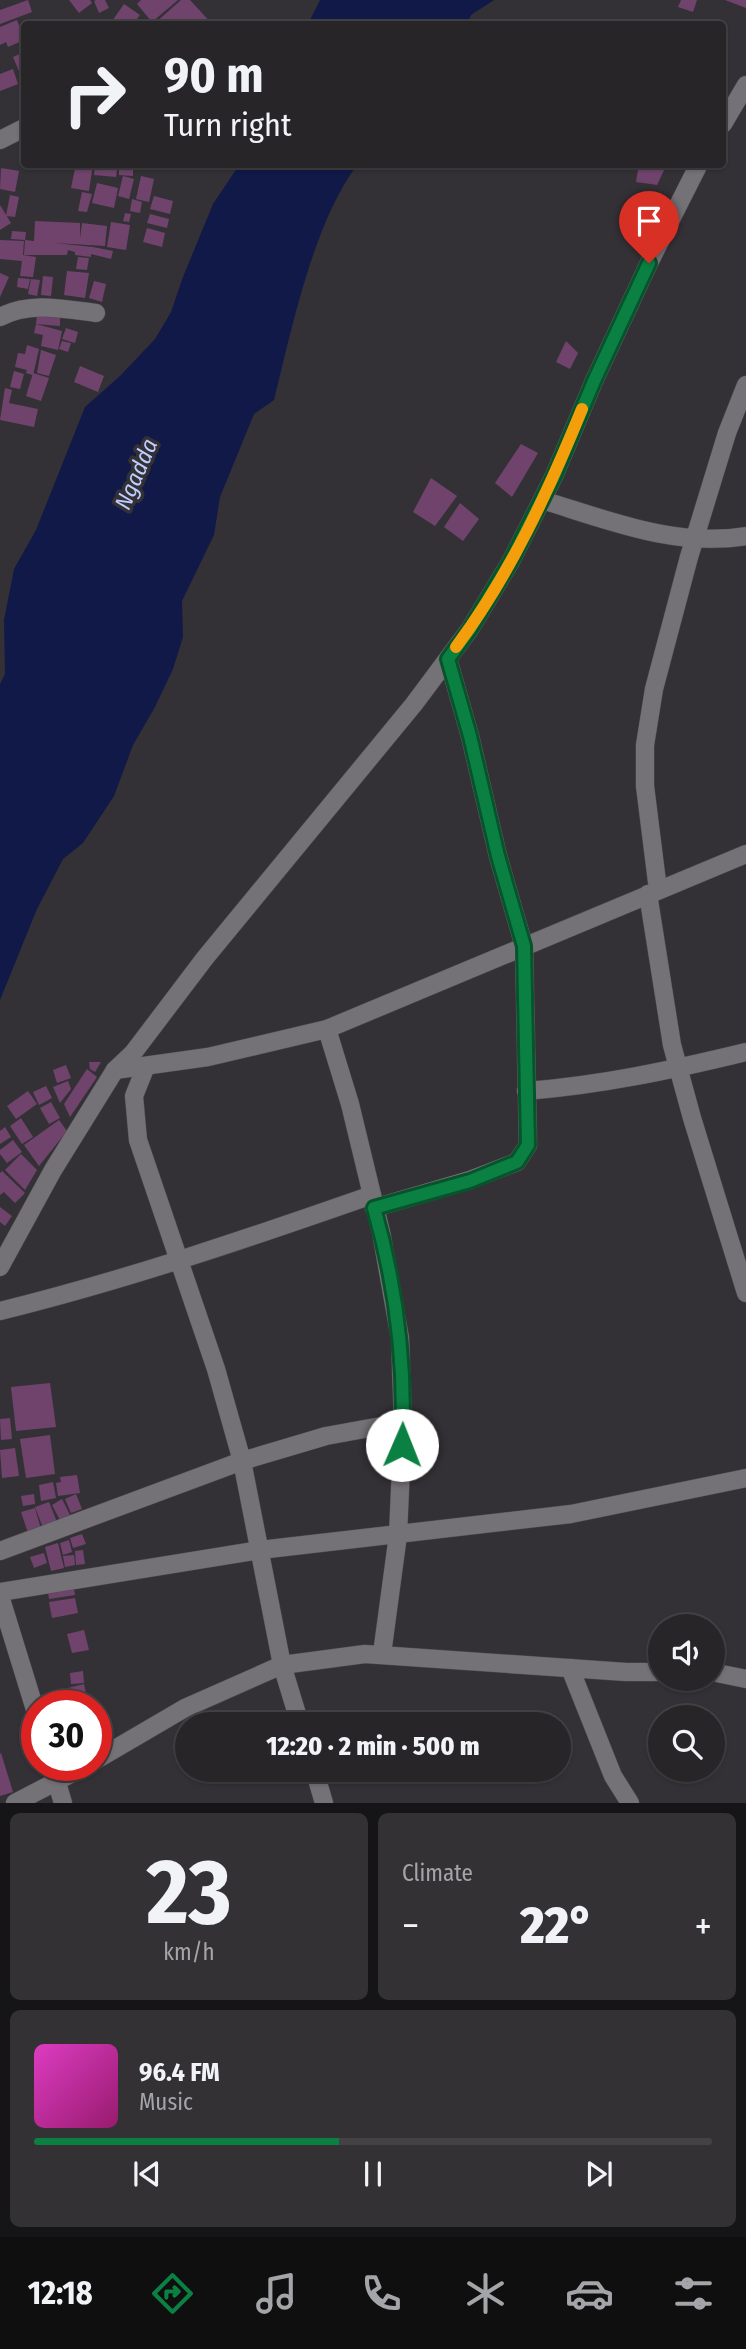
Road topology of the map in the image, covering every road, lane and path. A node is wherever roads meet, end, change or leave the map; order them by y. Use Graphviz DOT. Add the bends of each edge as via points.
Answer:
graph roads {
  1 [pos="746,85"];
  2 [pos="726,119"];
  3 [pos="21,130"];
  4 [pos="0,140"];
  5 [pos="697,168"];
  6 [pos="96,313"];
  7 [pos="0,317"];
  8 [pos="743,392"];
  9 [pos="746,428"];
  10 [pos="542,500"];
  11 [pos="746,536"];
  12 [pos="695,540"];
  13 [pos="448,659"];
  14 [pos="746,854"];
  15 [pos="653,892"];
  16 [pos="524,946"];
  17 [pos="327,1029"];
  18 [pos="746,1052"];
  19 [pos="145,1066"];
  20 [pos="678,1068"];
  21 [pos="115,1070"];
  22 [pos="526,1091"];
  23 [pos="373,1202"];
  24 [pos="180,1260"];
  25 [pos="0,1267"];
  26 [pos="746,1293"];
  27 [pos="0,1311"];
  28 [pos="403,1422"];
  29 [pos="242,1461"];
  30 [pos="746,1478"];
  31 [pos="398,1535"];
  32 [pos="260,1550"];
  33 [pos="0,1551"];
  34 [pos="0,1594"];
  35 [pos="382,1654"];
  36 [pos="282,1665"];
  37 [pos="570,1668"];
  38 [pos="648,1672"];
  39 [pos="725,1675"];
  40 [pos="746,1679"];
  41 [pos="29,1690"];
  42 [pos="296,1712"];
  43 [pos="112,1751"];
  44 [pos="45,1781"];
  45 [pos="56,1781"];
  46 [pos="318,1782"];
  47 [pos="16,1803"];
  48 [pos="64,1803"];
  49 [pos="324,1803"];
  50 [pos="630,1803"];
  1 -- 2 [label="street"];
  3 -- 4 [label="street"];
  5 -- 10 [label="street" via="599,369"];
  6 -- 7 [label="street" via="43,306"];
  8 -- 9 [label="street"];
  8 -- 12 [label="street"];
  10 -- 12 [label="street" via="632,529"];
  10 -- 13 [label="street" via="511,561"];
  11 -- 12 [label="street"];
  12 -- 15 [label="street" via="654,689 645,745"];
  13 -- 16 [label="street"];
  13 -- 21 [label="street"];
  14 -- 15 [label="street"];
  15 -- 16 [label="street"];
  15 -- 20 [label="street"];
  16 -- 17 [label="street"];
  16 -- 22 [label="street"];
  17 -- 19 [label="street" via="208,1057"];
  17 -- 23 [label="street"];
  18 -- 20 [label="street"];
  19 -- 21 [label="street"];
  19 -- 24 [label="street" via="134,1096 138,1140"];
  20 -- 22 [label="street" via="588,1086"];
  20 -- 26 [label="street"];
  21 -- 25 [label="street"];
  22 -- 23 [label="street" via="528,1145 517,1162 470,1181"];
  23 -- 24 [label="street"];
  23 -- 28 [label="street" via="400,1338"];
  24 -- 27 [label="street"];
  24 -- 29 [label="street"];
  28 -- 29 [label="street" via="326,1436"];
  28 -- 31 [label="street"];
  29 -- 32 [label="street"];
  29 -- 33 [label="street"];
  30 -- 31 [label="street" via="572,1514"];
  31 -- 32 [label="street"];
  31 -- 35 [label="street"];
  32 -- 34 [label="street"];
  32 -- 36 [label="street"];
  34 -- 41 [label="street"];
  35 -- 36 [label="street"];
  35 -- 37 [label="street"];
  36 -- 42 [label="street"];
  36 -- 43 [label="street" via="185,1708"];
  37 -- 38 [label="street"];
  37 -- 50 [label="street" via="612,1776"];
  39 -- 40 [label="street"];
  44 -- 47 [label="street"];
  45 -- 48 [label="street"];
  46 -- 49 [label="street"];
}
